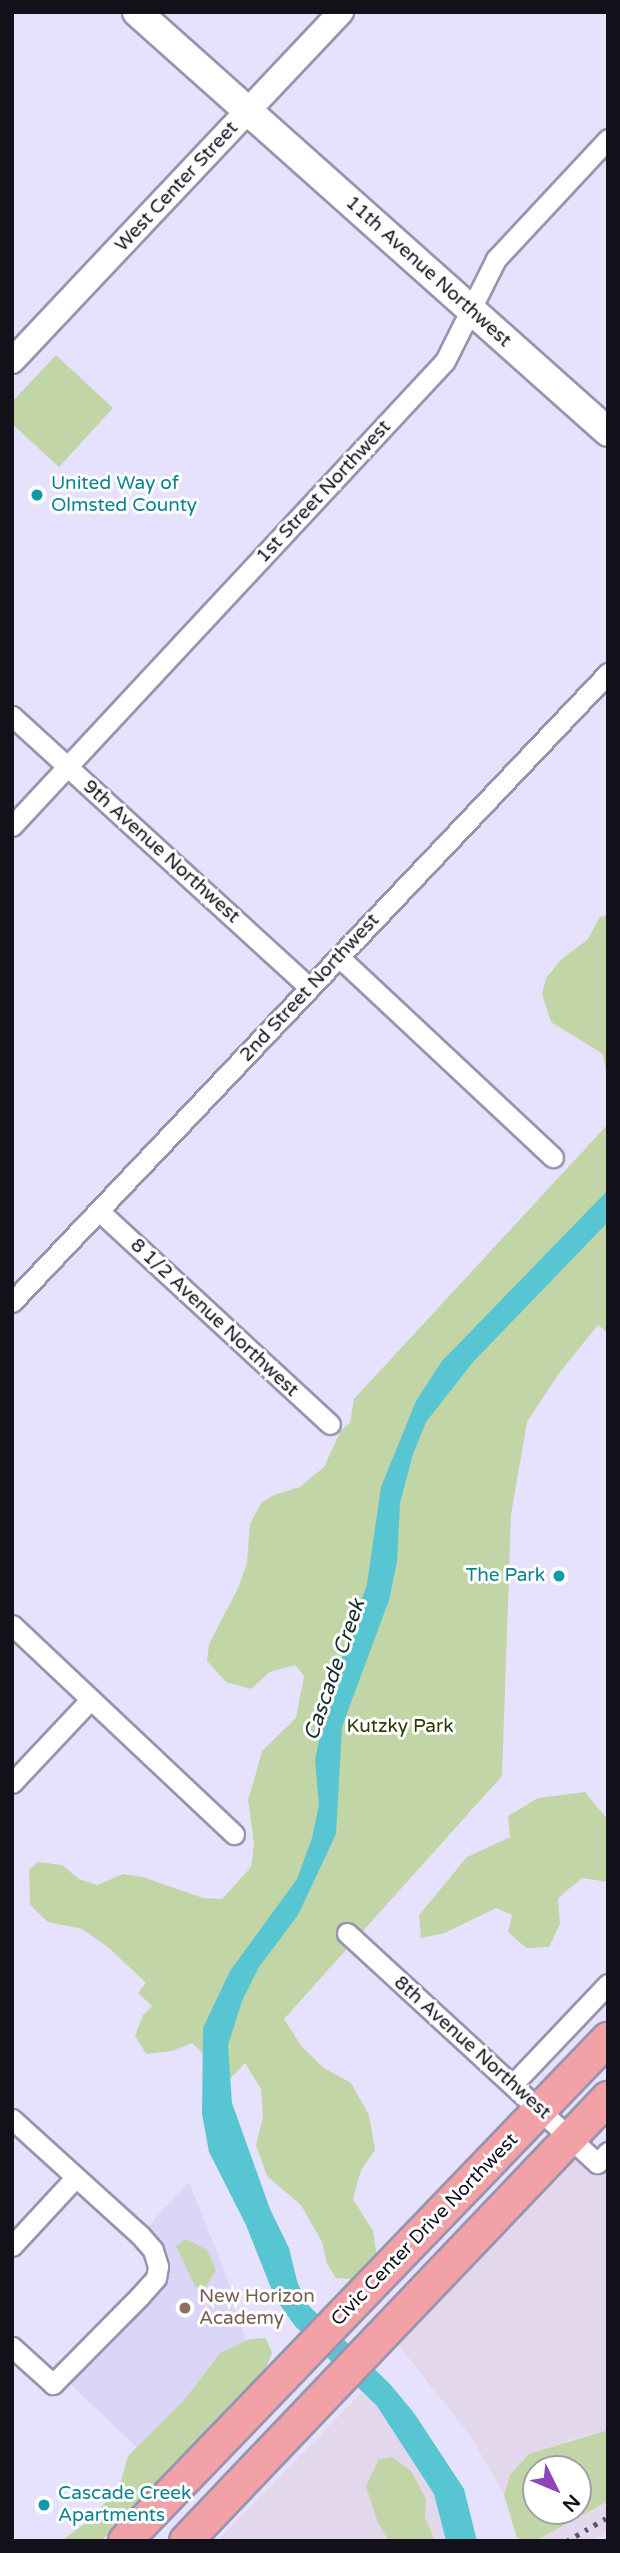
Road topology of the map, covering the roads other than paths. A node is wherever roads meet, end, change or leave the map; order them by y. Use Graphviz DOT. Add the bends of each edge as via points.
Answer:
graph roads {
  1 [pos="137,12"];
  2 [pos="341,12"];
  3 [pos="248,112"];
  4 [pos="608,139"];
  5 [pos="471,310"];
  6 [pos="12,361"];
  7 [pos="608,432"];
  8 [pos="608,673"];
  9 [pos="12,716"];
  10 [pos="69,767"];
  11 [pos="12,826"];
  12 [pos="339,957"];
  13 [pos="310,988"];
  14 [pos="553,1157"];
  15 [pos="99,1211"];
  16 [pos="12,1302"];
  17 [pos="330,1424"];
  18 [pos="12,1625"];
  19 [pos="91,1699"];
  20 [pos="12,1783"];
  21 [pos="234,1834"];
  22 [pos="347,1933"];
  23 [pos="608,1984"];
  24 [pos="608,2039"];
  25 [pos="513,2084"];
  26 [pos="608,2098"];
  27 [pos="541,2110"];
  28 [pos="12,2119"];
  29 [pos="570,2137"];
  30 [pos="603,2157"];
  31 [pos="75,2178"];
  32 [pos="12,2246"];
  33 [pos="12,2347"];
  34 [pos="125,2541"];
  35 [pos="186,2541"];
  1 -- 3 [label="main road, 11th Avenue Northwest"];
  2 -- 3 [label="street, West Center Street"];
  3 -- 5 [label="main road, 11th Avenue Northwest"];
  3 -- 6 [label="street, West Center Street"];
  4 -- 5 [label="street, 1st Street Northwest" via="496,258"];
  5 -- 7 [label="main road, 11th Avenue Northwest"];
  5 -- 10 [label="street, 1st Street Northwest" via="445,360"];
  8 -- 12 [label="street, 2nd Street Northwest"];
  9 -- 10 [label="street, 9th Avenue Northwest"];
  10 -- 11 [label="street, 1st Street Northwest"];
  10 -- 13 [label="street, 9th Avenue Northwest"];
  12 -- 13 [label="street, 2nd Street Northwest"];
  12 -- 14 [label="street"];
  13 -- 15 [label="street, 2nd Street Northwest"];
  15 -- 16 [label="street, 2nd Street Northwest"];
  15 -- 17 [label="street, 8 1/2 Avenue Northwest"];
  18 -- 19 [label="street"];
  19 -- 20 [label="street"];
  19 -- 21 [label="street"];
  22 -- 25 [label="street, 8th Avenue Northwest"];
  23 -- 25 [label="street"];
  24 -- 27 [label="main road, Civic Center Drive Northwest"];
  25 -- 27 [label="street, 8th Avenue Northwest"];
  26 -- 29 [label="main road, Civic Center Drive Northwest"];
  27 -- 29 [label="street, 8th Avenue Northwest"];
  27 -- 34 [label="main road, Civic Center Drive Northwest"];
  28 -- 31 [label="street"];
  29 -- 30 [label="street, 8th Avenue Northwest"];
  29 -- 35 [label="main road, Civic Center Drive Northwest"];
  31 -- 32 [label="street"];
  31 -- 33 [label="street" via="153,2250 156,2278 53,2384"];
}
